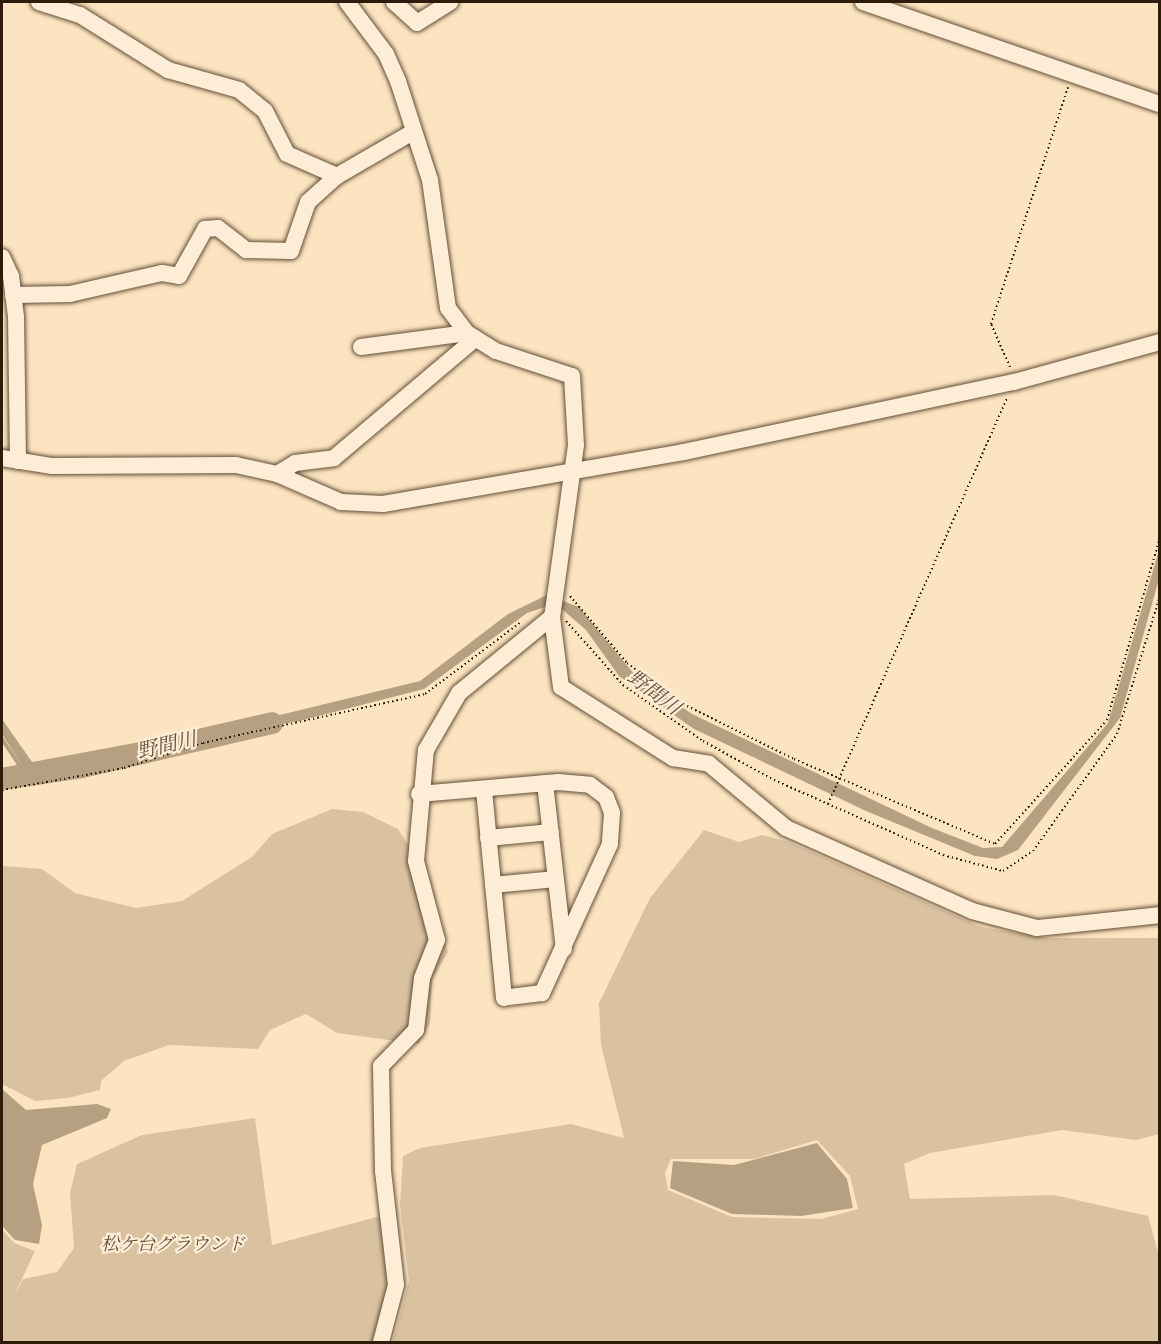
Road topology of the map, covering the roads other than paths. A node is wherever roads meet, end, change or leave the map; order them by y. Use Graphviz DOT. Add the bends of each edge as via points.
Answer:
graph roads {
  1 [pos="39,2"];
  2 [pos="347,2"];
  3 [pos="394,2"];
  4 [pos="450,2"];
  5 [pos="863,2"];
  6 [pos="899,8"];
  7 [pos="1160,104"];
  8 [pos="412,132"];
  9 [pos="337,176"];
  10 [pos="2,257"];
  11 [pos="13,295"];
  12 [pos="471,336"];
  13 [pos="1160,342"];
  14 [pos="361,347"];
  15 [pos="10,460"];
  16 [pos="277,474"];
  17 [pos="572,474"];
  18 [pos="552,616"];
  19 [pos="545,783"];
  20 [pos="484,789"];
  21 [pos="419,794"];
  22 [pos="551,832"];
  23 [pos="488,838"];
  24 [pos="556,879"];
  25 [pos="493,885"];
  26 [pos="1160,915"];
  27 [pos="564,950"];
  28 [pos="381,1342"];
  1 -- 9 [label="street" via="80,15 168,70 239,90 265,111 287,154"];
  2 -- 8 [label="street" via="386,54"];
  3 -- 4 [label="street" via="417,22"];
  5 -- 6 [label="street"];
  6 -- 7 [label="street"];
  8 -- 9 [label="street"];
  8 -- 12 [label="street" via="430,180 448,308"];
  9 -- 11 [label="street" via="308,202 291,250 246,250 218,228 205,229 179,276 162,273 70,294"];
  10 -- 11 [label="street"];
  11 -- 15 [label="street"];
  12 -- 14 [label="street"];
  12 -- 16 [label="street" via="334,458 295,463"];
  12 -- 17 [label="street" via="527,364 572,376 578,415"];
  13 -- 17 [label="street" via="1014,382"];
  15 -- 16 [label="street" via="52,466 236,465"];
  16 -- 17 [label="street" via="315,494 360,504"];
  17 -- 18 [label="street"];
  18 -- 21 [label="street" via="459,693 426,750"];
  18 -- 26 [label="street" via="555,671 572,698 673,758 709,764 786,828 972,911 1037,928"];
  19 -- 20 [label="street"];
  19 -- 22 [label="street"];
  19 -- 27 [label="street" via="590,785 606,797 612,813 610,844"];
  20 -- 21 [label="street"];
  20 -- 23 [label="street"];
  21 -- 28 [label="street" via="416,861 437,940 422,978 416,1030 381,1066 383,1171 396,1285"];
  22 -- 23 [label="street"];
  22 -- 24 [label="street"];
  23 -- 25 [label="street"];
  24 -- 25 [label="street"];
  24 -- 27 [label="street"];
  25 -- 27 [label="street" via="504,998 545,991"];
}
